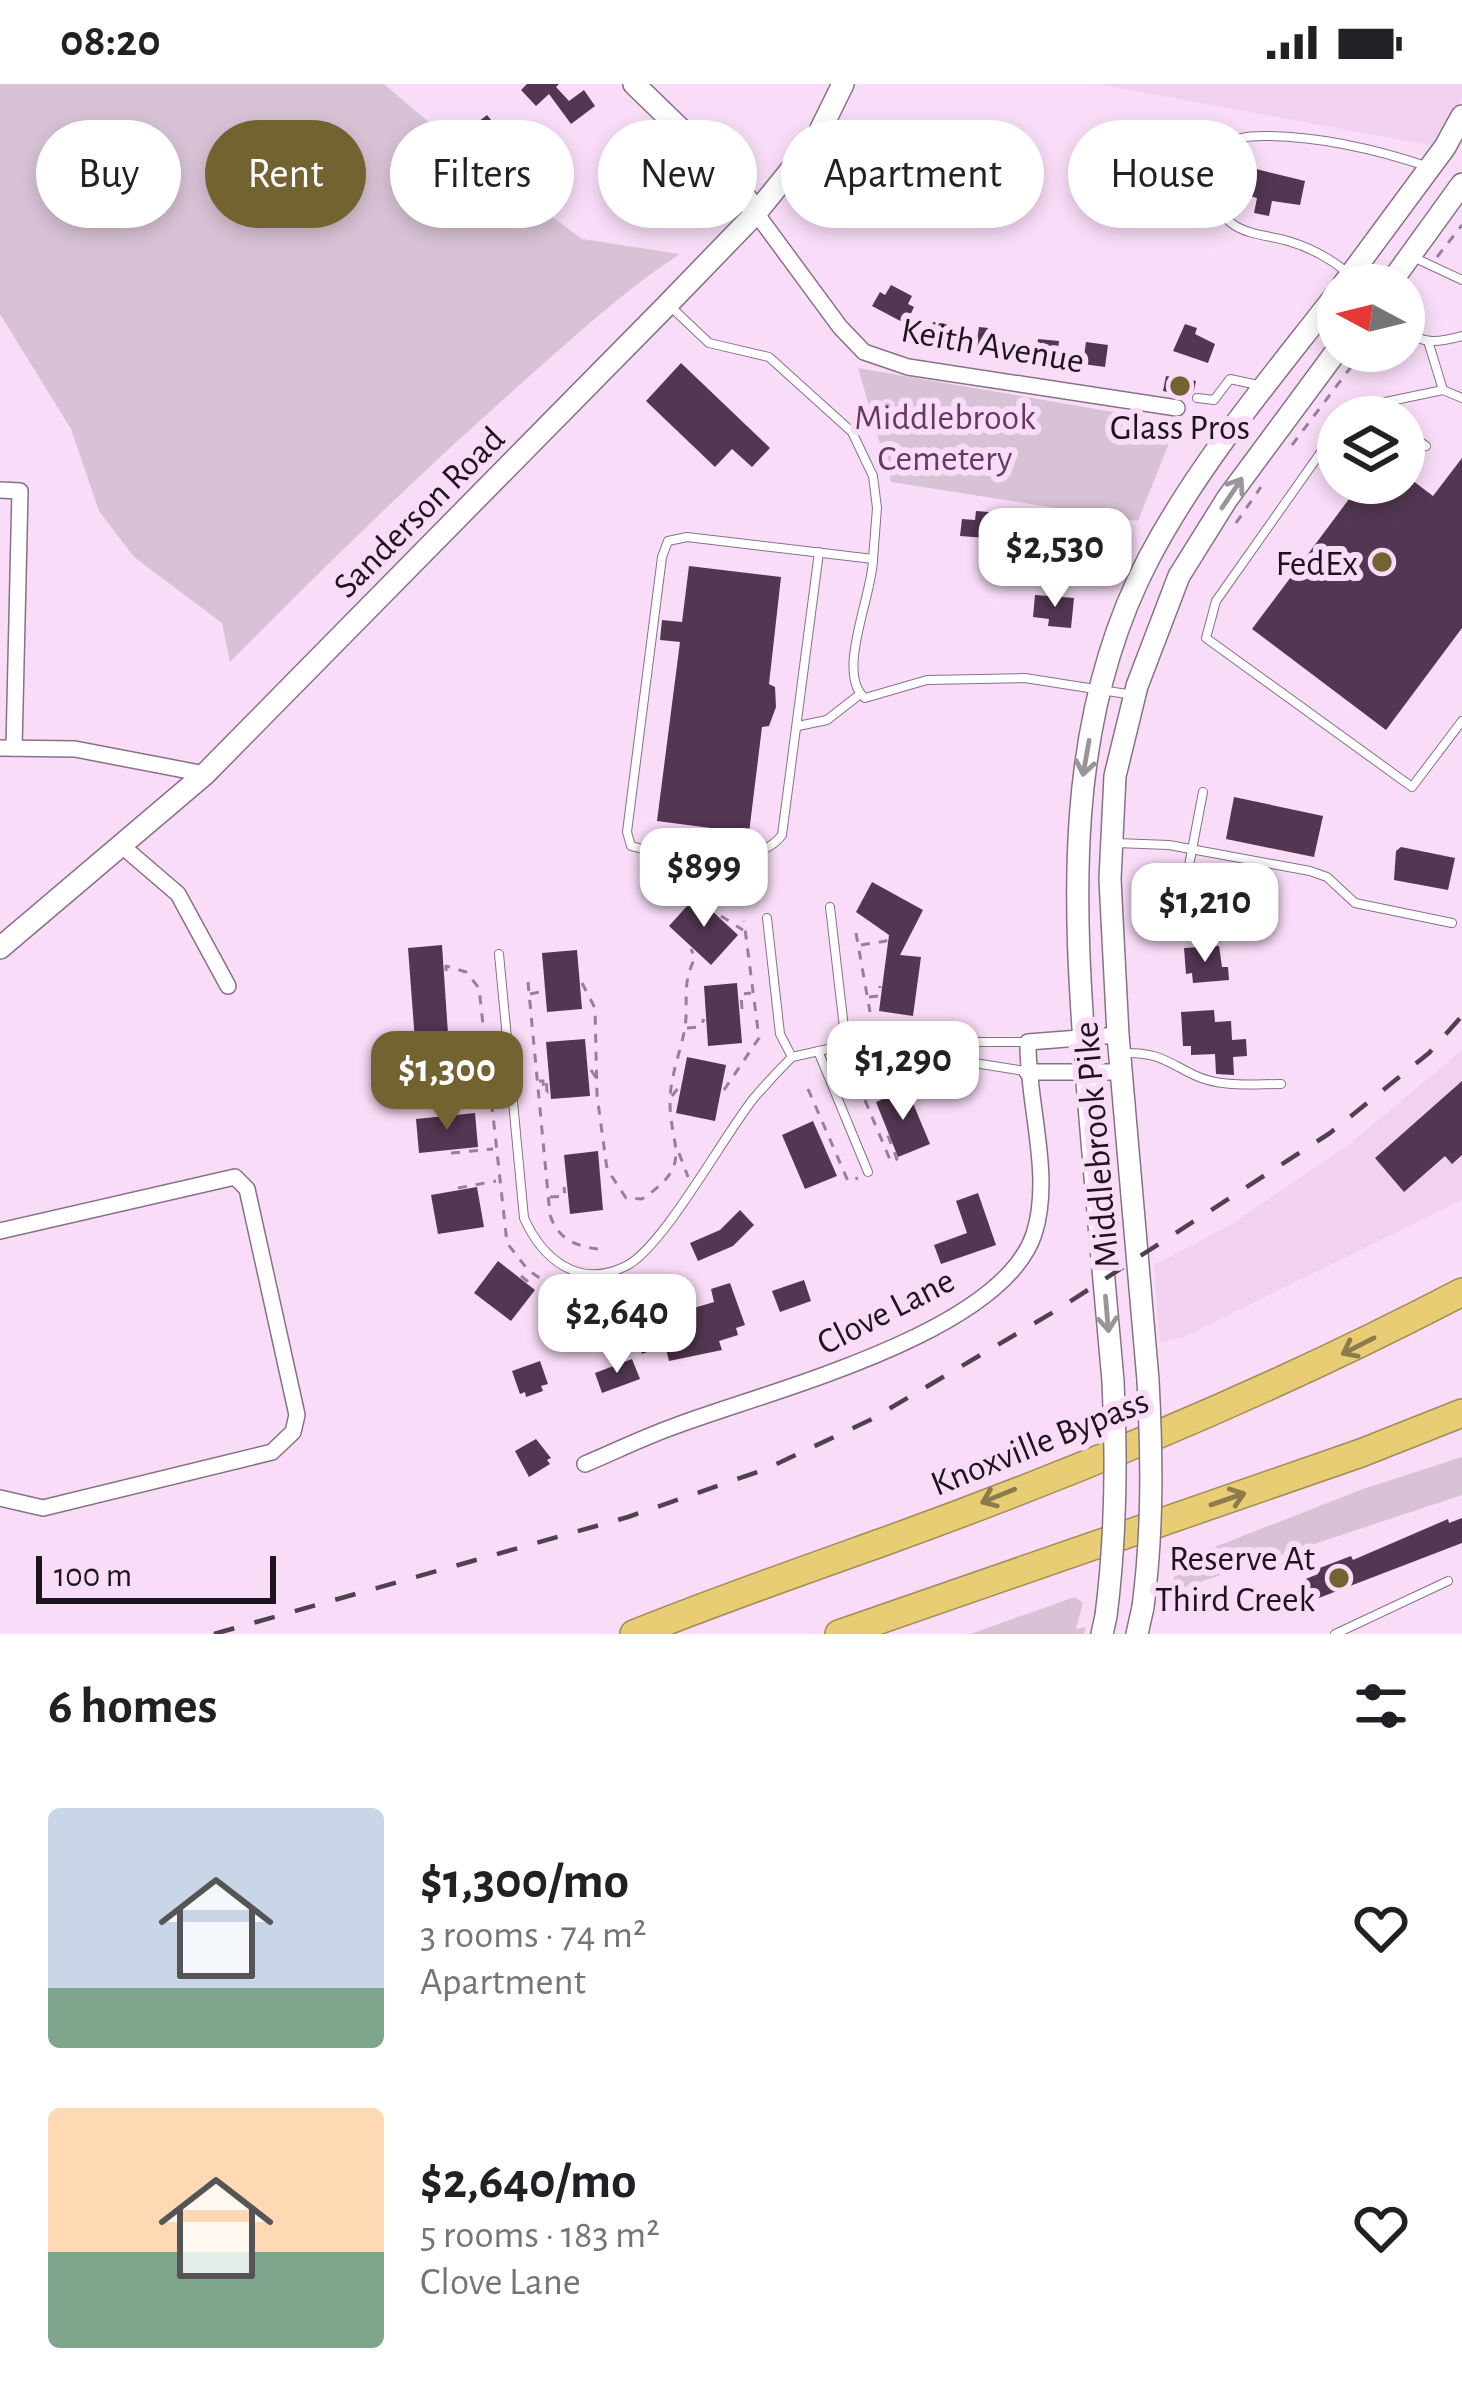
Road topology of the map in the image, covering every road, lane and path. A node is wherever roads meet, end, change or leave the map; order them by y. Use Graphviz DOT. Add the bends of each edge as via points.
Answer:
graph roads {
  1 [pos="634,84"];
  2 [pos="843,84"];
  3 [pos="1462,116"];
  4 [pos="671,120"];
  5 [pos="1430,167"];
  6 [pos="1462,184"];
  7 [pos="757,212"];
  8 [pos="757,214"];
  9 [pos="741,228"];
  10 [pos="1411,256"];
  11 [pos="1327,264"];
  12 [pos="1362,264"];
  13 [pos="1405,264"];
  14 [pos="1462,281"];
  15 [pos="668,304"];
  16 [pos="1317,322"];
  17 [pos="1462,336"];
  18 [pos="1427,340"];
  19 [pos="1321,372"];
  20 [pos="1265,387"];
  21 [pos="1444,390"];
  22 [pos="1416,396"];
  23 [pos="1197,398"];
  24 [pos="1462,398"];
  25 [pos="1177,408"];
  26 [pos="1317,458"];
  27 [pos="0,490"];
  28 [pos="819,552"];
  29 [pos="873,559"];
  30 [pos="1099,689"];
  31 [pos="859,695"];
  32 [pos="1134,696"];
  33 [pos="1462,721"];
  34 [pos="797,726"];
  35 [pos="7,748"];
  36 [pos="205,774"];
  37 [pos="1203,792"];
  38 [pos="1112,843"];
  39 [pos="122,846"];
  40 [pos="1192,849"];
  41 [pos="1183,897"];
  42 [pos="830,907"];
  43 [pos="721,916"];
  44 [pos="767,919"];
  45 [pos="744,921"];
  46 [pos="1452,923"];
  47 [pos="745,930"];
  48 [pos="884,930"];
  49 [pos="856,932"];
  50 [pos="859,945"];
  51 [pos="0,948"];
  52 [pos="691,949"];
  53 [pos="499,954"];
  54 [pos="446,971"];
  55 [pos="527,982"];
  56 [pos="582,982"];
  57 [pos="229,986"];
  58 [pos="880,986"];
  59 [pos="546,991"];
  60 [pos="753,993"];
  61 [pos="528,994"];
  62 [pos="867,997"];
  63 [pos="742,1009"];
  64 [pos="870,1012"];
  65 [pos="704,1018"];
  66 [pos="685,1028"];
  67 [pos="484,1037"];
  68 [pos="1083,1037"];
  69 [pos="1028,1042"];
  70 [pos="450,1045"];
  71 [pos="846,1045"];
  72 [pos="936,1050"];
  73 [pos="818,1051"];
  74 [pos="1120,1053"];
  75 [pos="791,1057"];
  76 [pos="851,1067"];
  77 [pos="591,1070"];
  78 [pos="1028,1072"];
  79 [pos="1086,1073"];
  80 [pos="546,1075"];
  81 [pos="599,1080"];
  82 [pos="488,1081"];
  83 [pos="537,1081"];
  84 [pos="1281,1084"];
  85 [pos="678,1088"];
  86 [pos="808,1089"];
  87 [pos="724,1090"];
  88 [pos="490,1091"];
  89 [pos="670,1096"];
  90 [pos="887,1133"];
  91 [pos="829,1137"];
  92 [pos="825,1144"];
  93 [pos="495,1148"];
  94 [pos="677,1152"];
  95 [pos="452,1153"];
  96 [pos="607,1168"];
  97 [pos="864,1175"];
  98 [pos="603,1178"];
  99 [pos="498,1181"];
  100 [pos="694,1182"];
  101 [pos="564,1187"];
  102 [pos="458,1188"];
  103 [pos="548,1197"];
  104 [pos="0,1231"];
  105 [pos="605,1250"];
  106 [pos="527,1270"];
  107 [pos="521,1276"];
  108 [pos="554,1288"];
  109 [pos="1462,1292"];
  110 [pos="1462,1413"];
  111 [pos="585,1464"];
  112 [pos="0,1498"];
  113 [pos="1448,1581"];
  114 [pos="1104,1625"];
  115 [pos="634,1634"];
  116 [pos="839,1634"];
  117 [pos="1137,1634"];
  118 [pos="1336,1634"];
  1 -- 4 [label="main road, Keith Avenue"];
  2 -- 7 [label="main road, Sanderson Road" via="816,139"];
  3 -- 5 [label="main road, Middlebrook Pike"];
  5 -- 11 [label="lane" via="1266,136 1232,140 1214,166 1218,209 1235,226 1314,251"];
  5 -- 12 [label="main road, Middlebrook Pike"];
  6 -- 10 [label="main road"];
  8 -- 25 [label="street, Keith Avenue" via="864,352 908,367"];
  9 -- 15 [label="main road, Sanderson Road"];
  10 -- 13 [label="main road"];
  10 -- 14 [label="lane"];
  15 -- 29 [label="lane" via="709,343 770,357 852,432 872,476"];
  15 -- 36 [label="main road, Sanderson Road"];
  16 -- 20 [label="main road, Middlebrook Pike"];
  17 -- 18 [label="lane"];
  18 -- 21 [label="lane"];
  32 -- 19 [label="main road, Middlebrook Pike, one-way" via="1179,576"];
  20 -- 23 [label="lane" via="1230,379 1214,400"];
  20 -- 30 [label="main road, Middlebrook Pike" via="1148,560"];
  21 -- 22 [label="lane"];
  21 -- 24 [label="lane"];
  26 -- 33 [label="lane" via="1216,601 1207,638 1412,787"];
  27 -- 35 [label="street" via="20,491"];
  28 -- 29 [label="lane"];
  28 -- 34 [label="lane"];
  28 -- 34 [label="lane" via="668,541 631,846 726,859 777,842"];
  29 -- 31 [label="lane" via="852,670"];
  30 -- 31 [label="lane" via="1025,679 927,680 870,699"];
  30 -- 32 [label="lane"];
  30 -- 68 [label="main road, Middlebrook Pike, one-way" via="1082,772 1075,879"];
  31 -- 34 [label="lane" via="832,717"];
  32 -- 38 [label="main road, Middlebrook Pike" via="1115,776"];
  35 -- 36 [label="street" via="75,749"];
  36 -- 39 [label="main road, Sanderson Road"];
  37 -- 40 [label="lane"];
  38 -- 40 [label="lane"];
  38 -- 74 [label="main road, Middlebrook Pike"];
  39 -- 51 [label="main road, Sanderson Road"];
  39 -- 57 [label="street" via="178,894"];
  40 -- 41 [label="lane"];
  40 -- 46 [label="lane" via="1322,874 1354,903"];
  42 -- 71 [label="lane"];
  43 -- 47 [label="path"];
  44 -- 75 [label="lane" via="780,1034"];
  45 -- 47 [label="path"];
  47 -- 60 [label="path"];
  48 -- 50 [label="path" via="886,940"];
  49 -- 50 [label="path"];
  50 -- 62 [label="path"];
  52 -- 66 [label="path"];
  53 -- 100 [label="lane" via="524,1218 538,1248 562,1268 596,1273 626,1266 652,1244"];
  54 -- 67 [label="path" via="458,968 479,988"];
  55 -- 61 [label="path"];
  56 -- 81 [label="path" via="596,1008"];
  58 -- 62 [label="path" via="879,996"];
  59 -- 61 [label="path"];
  60 -- 63 [label="path" via="741,994"];
  60 -- 87 [label="path" via="759,1038"];
  61 -- 83 [label="path"];
  62 -- 64 [label="path"];
  65 -- 66 [label="path" via="700,1027"];
  66 -- 89 [label="path"];
  67 -- 70 [label="path"];
  67 -- 82 [label="path"];
  68 -- 69 [label="street"];
  68 -- 74 [label="street"];
  68 -- 79 [label="main road, Middlebrook Pike"];
  69 -- 72 [label="lane" via="955,1042"];
  69 -- 78 [label="street, Clove Lane"];
  71 -- 72 [label="lane"];
  71 -- 73 [label="lane"];
  72 -- 78 [label="lane"];
  73 -- 75 [label="lane"];
  73 -- 97 [label="lane"];
  74 -- 79 [label="street"];
  74 -- 84 [label="lane" via="1154,1053 1195,1076 1234,1085"];
  74 -- 117 [label="main road, Middlebrook Pike, bridge" via="1153,1488"];
  75 -- 100 [label="lane"];
  76 -- 90 [label="path" via="891,1162 897,1159"];
  77 -- 81 [label="path"];
  78 -- 79 [label="street"];
  78 -- 111 [label="street, Clove Lane" via="1040,1210 1033,1239 994,1288 847,1368"];
  79 -- 114 [label="main road, Middlebrook Pike, one-way, bridge" via="1118,1467"];
  80 -- 83 [label="path" via="547,1092"];
  81 -- 96 [label="path"];
  82 -- 88 [label="path"];
  82 -- 88 [label="path" via="454,1090 449,1113"];
  83 -- 103 [label="path"];
  85 -- 89 [label="path"];
  86 -- 91 [label="path"];
  88 -- 93 [label="path"];
  89 -- 94 [label="path"];
  91 -- 92 [label="path"];
  91 -- 97 [label="path" via="848,1181"];
  93 -- 95 [label="path"];
  93 -- 99 [label="path"];
  94 -- 96 [label="path" via="664,1181 636,1201"];
  94 -- 100 [label="path"];
  96 -- 98 [label="path"];
  99 -- 102 [label="path"];
  99 -- 106 [label="path" via="507,1243"];
  101 -- 103 [label="path" via="565,1196"];
  103 -- 105 [label="path" via="562,1237"];
  104 -- 112 [label="street" via="235,1177 247,1189 298,1415 272,1452 44,1508"];
  106 -- 107 [label="path" via="527,1281"];
  106 -- 108 [label="path"];
  109 -- 115 [label="highway, Knoxville Bypass, one-way" via="1270,1388"];
  116 -- 110 [label="highway, one-way"];
  113 -- 118 [label="lane"];
}
